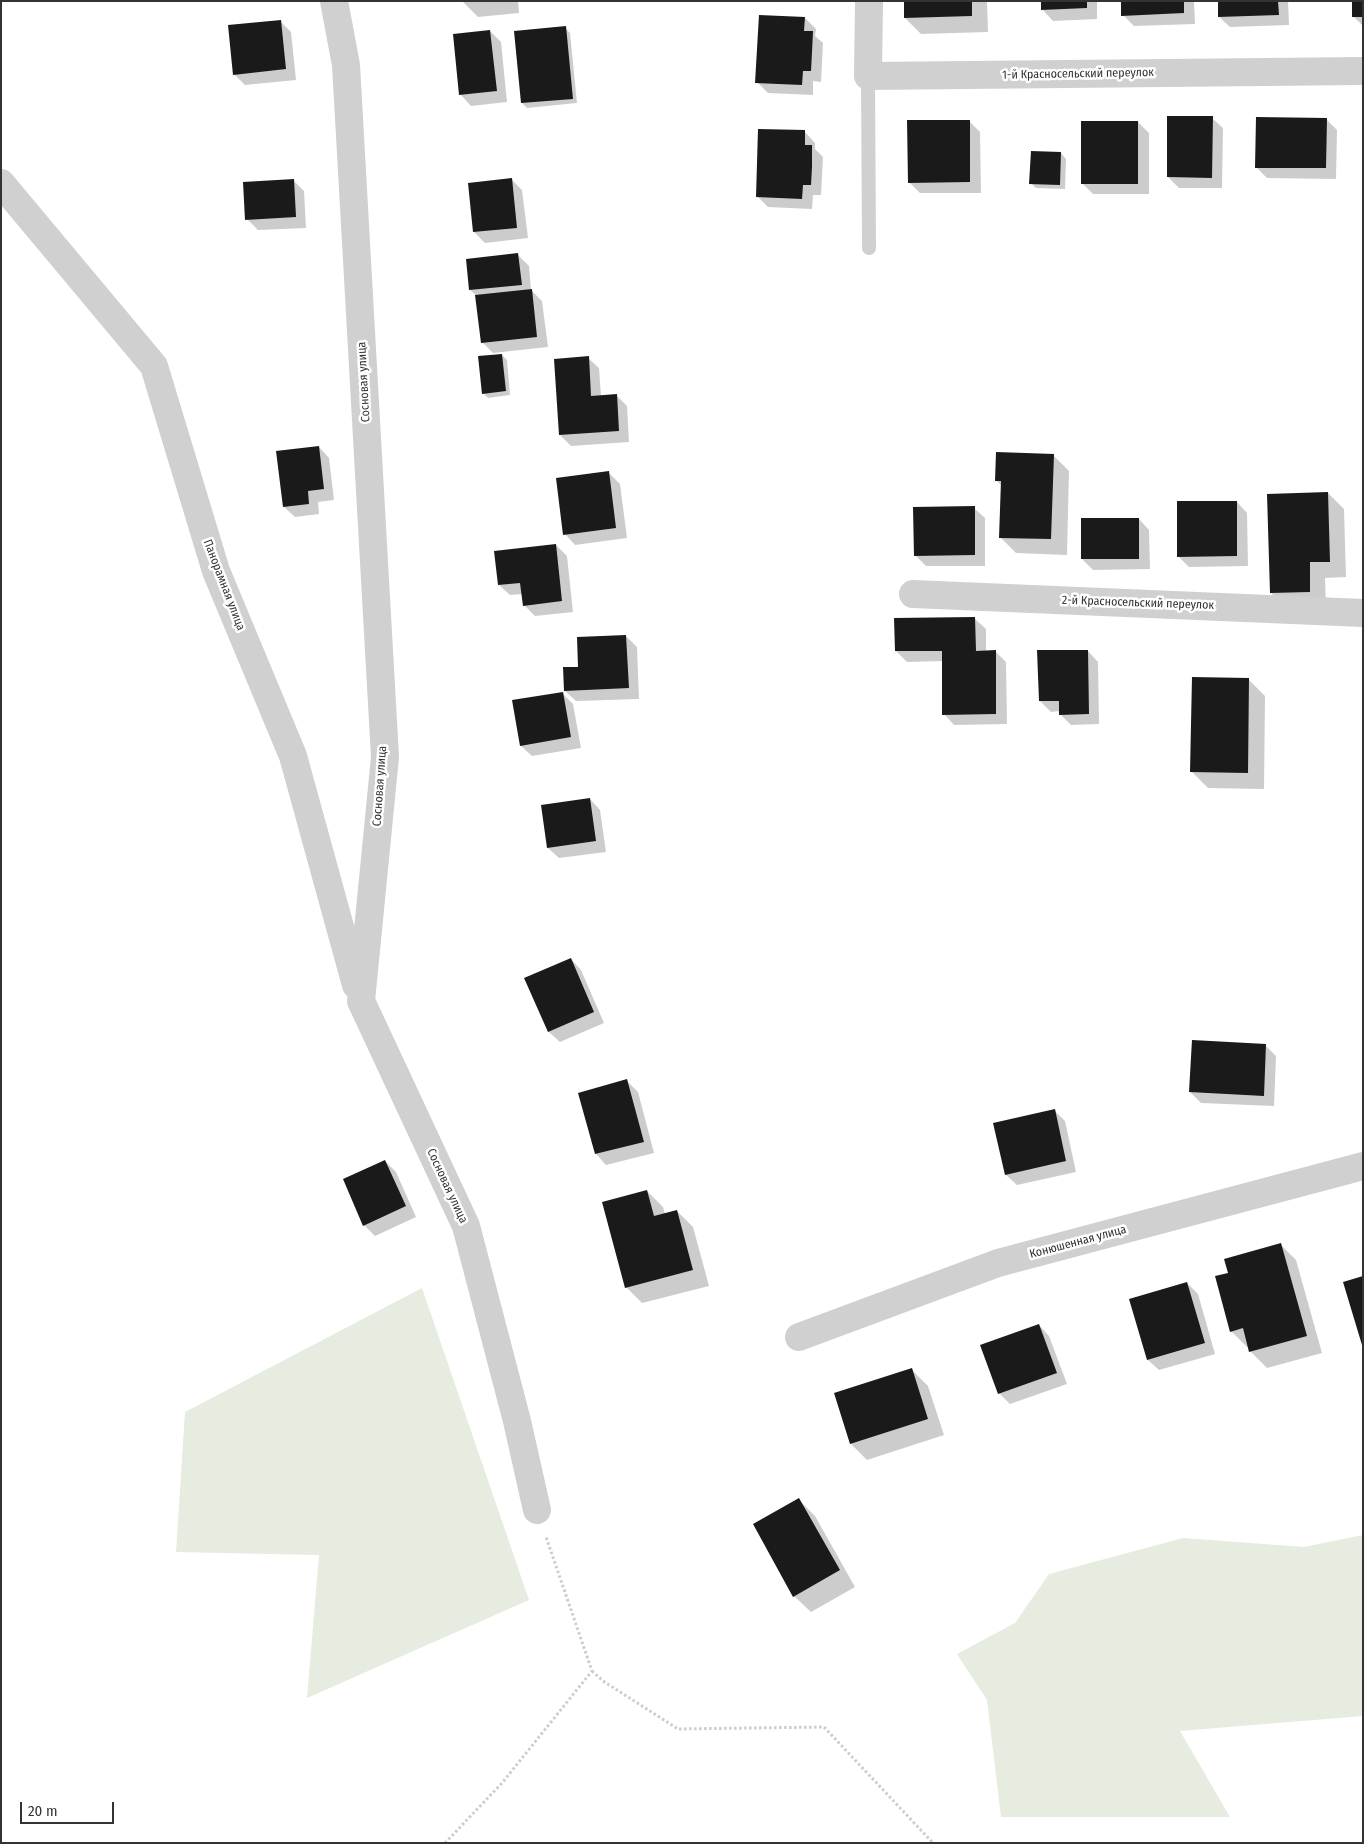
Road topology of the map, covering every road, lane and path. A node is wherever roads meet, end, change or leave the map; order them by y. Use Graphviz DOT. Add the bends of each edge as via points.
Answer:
graph roads {
  1 [pos="334,1"];
  2 [pos="869,1"];
  3 [pos="1363,71"];
  4 [pos="868,76"];
  5 [pos="1,183"];
  6 [pos="869,248"];
  7 [pos="913,594"];
  8 [pos="1363,613"];
  9 [pos="360,1001"];
  10 [pos="1363,1166"];
  11 [pos="799,1337"];
  12 [pos="536,1510"];
  13 [pos="592,1671"];
  14 [pos="445,1843"];
  15 [pos="933,1843"];
  1 -- 9 [label="street, Сосновая улица" via="346,65 385,757"];
  2 -- 4 [label="street"];
  3 -- 4 [label="street, 1-й Красносельский переулок"];
  4 -- 6 [label="lane"];
  5 -- 9 [label="street, Панорамная улица" via="154,366 216,571 293,756"];
  7 -- 8 [label="street, 2-й Красносельский переулок"];
  9 -- 12 [label="street, Сосновая улица" via="466,1226 517,1421"];
  10 -- 11 [label="street, Конюшенная улица" via="998,1263"];
  12 -- 13 [label="path"];
  13 -- 14 [label="path" via="502,1783"];
  13 -- 15 [label="path" via="678,1728 824,1727"];
}
